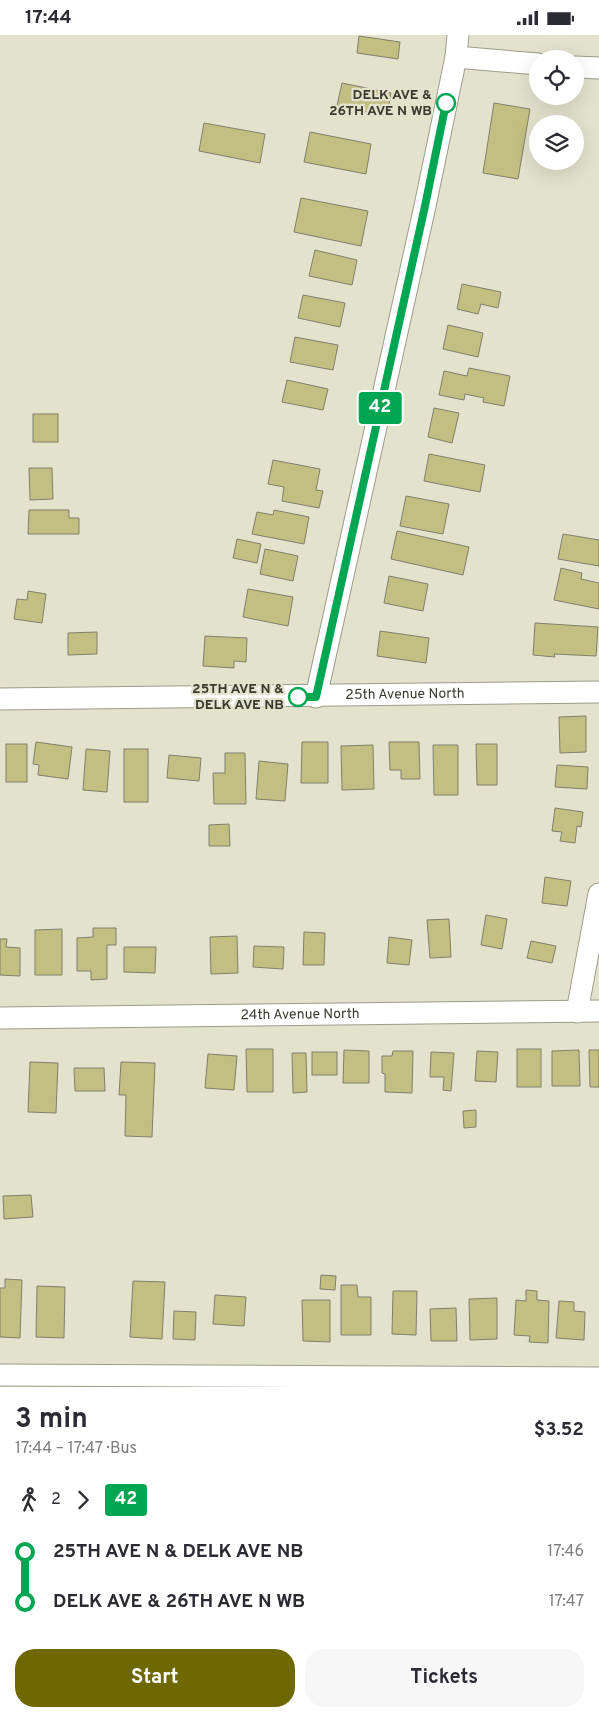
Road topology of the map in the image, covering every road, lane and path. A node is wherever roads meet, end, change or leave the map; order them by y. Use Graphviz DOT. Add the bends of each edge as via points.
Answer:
graph roads {
  1 [pos="458,35"];
  2 [pos="456,57"];
  3 [pos="529,63"];
  4 [pos="584,67"];
  5 [pos="599,68"];
  6 [pos="599,693"];
  7 [pos="316,697"];
  8 [pos="0,699"];
  9 [pos="599,894"];
  10 [pos="599,1011"];
  11 [pos="576,1012"];
  12 [pos="0,1018"];
  13 [pos="0,1375"];
  14 [pos="599,1378"];
  1 -- 2 [label="street"];
  2 -- 3 [label="street"];
  2 -- 7 [label="street"];
  4 -- 5 [label="street"];
  6 -- 7 [label="street, 25th Avenue North"];
  7 -- 8 [label="street, 25th Avenue North"];
  9 -- 11 [label="street"];
  10 -- 11 [label="street, 24th Avenue North"];
  11 -- 12 [label="street, 24th Avenue North"];
  13 -- 14 [label="street"];
}
